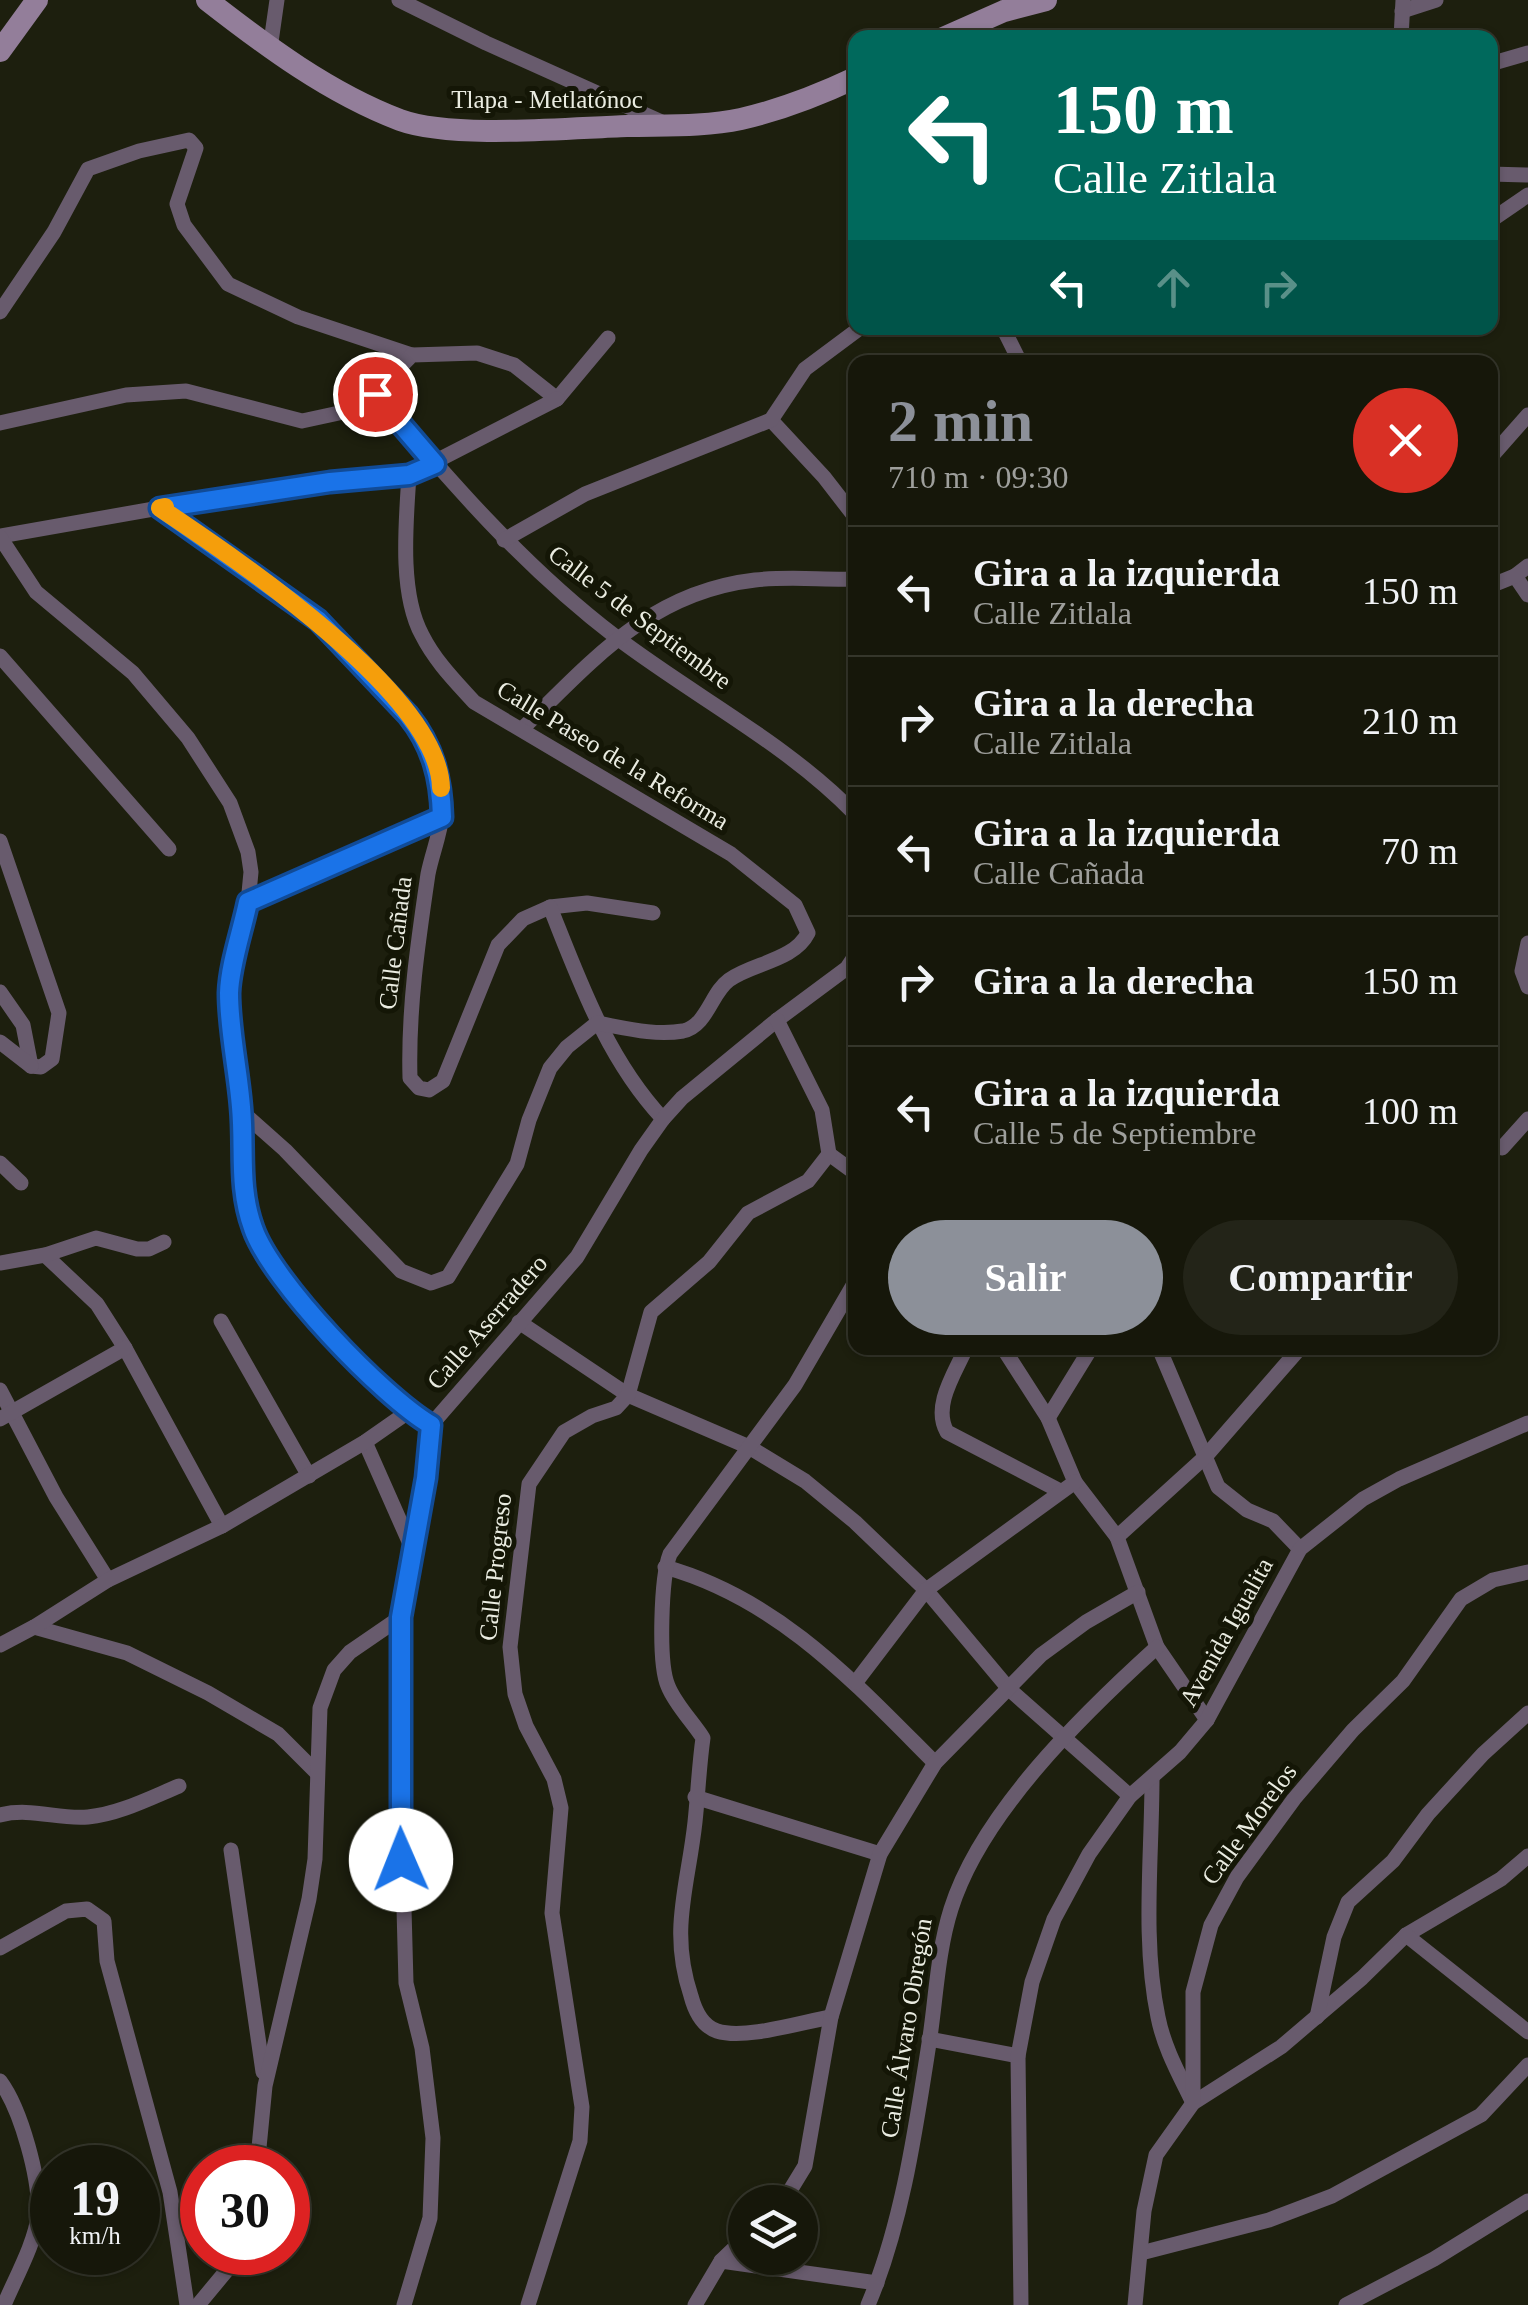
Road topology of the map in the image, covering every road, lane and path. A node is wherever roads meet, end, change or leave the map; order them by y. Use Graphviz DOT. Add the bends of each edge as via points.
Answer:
graph roads {
  1 [pos="37,0"];
  2 [pos="207,0"];
  3 [pos="277,0"];
  4 [pos="399,0"];
  5 [pos="1046,0"];
  6 [pos="1436,0"];
  7 [pos="1003,5"];
  8 [pos="1402,5"];
  9 [pos="957,30"];
  10 [pos="1401,30"];
  11 [pos="270,48"];
  12 [pos="0,51"];
  13 [pos="1528,53"];
  14 [pos="1498,62"];
  15 [pos="848,81"];
  16 [pos="668,125"];
  17 [pos="1498,174"];
  18 [pos="1528,175"];
  19 [pos="1528,195"];
  20 [pos="1498,216"];
  21 [pos="0,312"];
  22 [pos="851,335"];
  23 [pos="608,338"];
  24 [pos="412,355"];
  25 [pos="375,394"];
  26 [pos="557,399"];
  27 [pos="1528,414"];
  28 [pos="771,420"];
  29 [pos="0,422"];
  30 [pos="1498,449"];
  31 [pos="435,464"];
  32 [pos="409,475"];
  33 [pos="160,508"];
  34 [pos="848,508"];
  35 [pos="0,536"];
  36 [pos="504,540"];
  37 [pos="1522,571"];
  38 [pos="848,579"];
  39 [pos="1498,582"];
  40 [pos="1528,595"];
  41 [pos="616,637"];
  42 [pos="0,657"];
  43 [pos="522,729"];
  44 [pos="848,807"];
  45 [pos="442,817"];
  46 [pos="0,841"];
  47 [pos="169,849"];
  48 [pos="248,902"];
  49 [pos="550,907"];
  50 [pos="653,913"];
  51 [pos="1528,943"];
  52 [pos="848,969"];
  53 [pos="1528,987"];
  54 [pos="0,992"];
  55 [pos="778,1020"];
  56 [pos="598,1023"];
  57 [pos="0,1042"];
  58 [pos="31,1066"];
  59 [pos="242,1112"];
  60 [pos="1528,1119"];
  61 [pos="662,1120"];
  62 [pos="1502,1148"];
  63 [pos="830,1154"];
  64 [pos="0,1162"];
  65 [pos="848,1167"];
  66 [pos="22,1183"];
  67 [pos="164,1242"];
  68 [pos="45,1255"];
  69 [pos="0,1262"];
  70 [pos="848,1294"];
  71 [pos="222,1321"];
  72 [pos="519,1322"];
  73 [pos="124,1348"];
  74 [pos="963,1355"];
  75 [pos="1008,1355"];
  76 [pos="1087,1355"];
  77 [pos="1161,1355"];
  78 [pos="1294,1355"];
  79 [pos="0,1390"];
  80 [pos="628,1395"];
  81 [pos="408,1412"];
  82 [pos="6,1415"];
  83 [pos="1048,1418"];
  84 [pos="1528,1423"];
  85 [pos="431,1425"];
  86 [pos="365,1442"];
  87 [pos="748,1448"];
  88 [pos="1205,1458"];
  89 [pos="309,1476"];
  90 [pos="1074,1482"];
  91 [pos="1060,1492"];
  92 [pos="222,1526"];
  93 [pos="1116,1537"];
  94 [pos="412,1546"];
  95 [pos="1300,1550"];
  96 [pos="666,1566"];
  97 [pos="1528,1572"];
  98 [pos="108,1580"];
  99 [pos="926,1590"];
  100 [pos="1138,1592"];
  101 [pos="401,1617"];
  102 [pos="34,1627"];
  103 [pos="0,1645"];
  104 [pos="1157,1647"];
  105 [pos="856,1682"];
  106 [pos="1009,1690"];
  107 [pos="1528,1713"];
  108 [pos="1207,1720"];
  109 [pos="1066,1737"];
  110 [pos="935,1764"];
  111 [pos="316,1772"];
  112 [pos="1152,1778"];
  113 [pos="179,1786"];
  114 [pos="1130,1796"];
  115 [pos="694,1798"];
  116 [pos="0,1815"];
  117 [pos="231,1850"];
  118 [pos="880,1854"];
  119 [pos="1528,1856"];
  120 [pos="1406,1935"];
  121 [pos="0,1948"];
  122 [pos="831,2017"];
  123 [pos="1317,2017"];
  124 [pos="1528,2032"];
  125 [pos="930,2039"];
  126 [pos="1018,2056"];
  127 [pos="1528,2066"];
  128 [pos="0,2081"];
  129 [pos="265,2086"];
  130 [pos="1193,2103"];
  131 [pos="259,2145"];
  132 [pos="793,2185"];
  133 [pos="1528,2201"];
  134 [pos="1141,2253"];
  135 [pos="728,2254"];
  136 [pos="720,2262"];
  137 [pos="223,2275"];
  138 [pos="877,2283"];
  139 [pos="4,2305"];
  140 [pos="187,2305"];
  141 [pos="198,2305"];
  142 [pos="404,2305"];
  143 [pos="528,2305"];
  144 [pos="696,2305"];
  145 [pos="868,2305"];
  146 [pos="1021,2305"];
  147 [pos="1135,2305"];
  148 [pos="1346,2305"];
  1 -- 12 [label="main road"];
  2 -- 11 [label="main road, Tlapa - Metlatónoc"];
  3 -- 11 [label="street"];
  4 -- 16 [label="street"];
  5 -- 7 [label="main road"];
  6 -- 8 [label="street"];
  7 -- 9 [label="main road"];
  8 -- 10 [label="street"];
  11 -- 16 [label="main road, Tlapa - Metlatónoc" via="403,121 454,129"];
  13 -- 14 [label="street"];
  15 -- 16 [label="main road, Tlapa - Metlatónoc" via="738,120"];
  17 -- 18 [label="street"];
  19 -- 20 [label="street"];
  21 -- 24 [label="street" via="88,168 188,140 196,148 177,204 184,225 228,284"];
  22 -- 28 [label="street" via="805,369"];
  23 -- 26 [label="street"];
  24 -- 25 [label="street"];
  24 -- 26 [label="street" via="477,353 514,366"];
  25 -- 29 [label="street" via="339,414 302,421 186,391 126,395"];
  25 -- 31 [label="street, Calle 5 de Septiembre"];
  26 -- 31 [label="street"];
  27 -- 30 [label="street"];
  28 -- 34 [label="street"];
  28 -- 36 [label="street" via="584,494"];
  31 -- 32 [label="street"];
  31 -- 36 [label="street, Calle 5 de Septiembre"];
  32 -- 33 [label="street"];
  32 -- 43 [label="street, Calle Paseo de la Reforma" via="407,561 420,632 474,702"];
  33 -- 35 [label="street"];
  33 -- 45 [label="street, Calle Cañada" via="318,620 395,698 422,732 441,779"];
  35 -- 48 [label="street" via="36,592 133,673 188,738 230,803 248,852"];
  36 -- 41 [label="street, Calle 5 de Septiembre"];
  37 -- 39 [label="street"];
  37 -- 40 [label="street"];
  38 -- 41 [label="street" via="719,587 647,616"];
  41 -- 43 [label="street"];
  41 -- 44 [label="street, Calle 5 de Septiembre" via="821,779"];
  42 -- 47 [label="street"];
  43 -- 56 [label="street, Calle Paseo de la Reforma" via="731,854 796,905 808,933 804,942 727,981 694,1026 647,1032"];
  45 -- 48 [label="street"];
  45 -- 49 [label="street, Calle Cañada" via="413,972 410,1078 420,1088 443,1082 498,945 523,919"];
  46 -- 58 [label="street" via="58,1013 52,1059"];
  48 -- 59 [label="street" via="229,990"];
  49 -- 50 [label="street" via="587,904"];
  49 -- 56 [label="street"];
  51 -- 53 [label="street" via="1522,971"];
  52 -- 55 [label="street, Calle Aserradero"];
  54 -- 58 [label="street" via="23,1025"];
  55 -- 61 [label="street, Calle Aserradero"];
  55 -- 63 [label="street" via="822,1110"];
  56 -- 59 [label="street" via="550,1068 517,1164 448,1277 431,1283 401,1272"];
  56 -- 61 [label="street" via="637,1092"];
  57 -- 58 [label="street"];
  59 -- 81 [label="street" via="243,1195 274,1270"];
  60 -- 62 [label="street"];
  61 -- 72 [label="street, Calle Aserradero" via="577,1258"];
  63 -- 65 [label="street"];
  63 -- 80 [label="street" via="808,1181 748,1213 709,1262 652,1312"];
  64 -- 66 [label="street"];
  67 -- 68 [label="street" via="137,1249 96,1238"];
  68 -- 69 [label="street"];
  68 -- 73 [label="street" via="97,1304"];
  70 -- 87 [label="street" via="795,1385"];
  71 -- 89 [label="street"];
  72 -- 80 [label="street"];
  72 -- 85 [label="street, Calle Aserradero"];
  73 -- 82 [label="street"];
  73 -- 92 [label="street"];
  74 -- 91 [label="street" via="940,1410 947,1432"];
  75 -- 83 [label="street"];
  76 -- 83 [label="street"];
  77 -- 88 [label="street"];
  78 -- 88 [label="street"];
  79 -- 82 [label="street"];
  80 -- 87 [label="street"];
  80 -- 143 [label="street, Calle Progreso" via="616,1408 564,1432 529,1484 510,1646 515,1694 561,1808 552,1913 582,2107 580,2141"];
  81 -- 85 [label="street"];
  81 -- 86 [label="street"];
  82 -- 98 [label="street"];
  83 -- 90 [label="street"];
  84 -- 95 [label="street, Avenida Igualita" via="1375,1492"];
  85 -- 94 [label="street, Calle Aserradero"];
  86 -- 89 [label="street"];
  86 -- 94 [label="street"];
  87 -- 96 [label="street"];
  87 -- 99 [label="street" via="830,1501"];
  88 -- 93 [label="street"];
  88 -- 95 [label="street" via="1218,1487 1246,1510 1273,1520"];
  89 -- 92 [label="street"];
  90 -- 91 [label="street"];
  90 -- 93 [label="street"];
  91 -- 99 [label="street"];
  92 -- 98 [label="street"];
  93 -- 100 [label="street"];
  94 -- 101 [label="street, Calle Aserradero"];
  95 -- 108 [label="street, Avenida Igualita"];
  96 -- 105 [label="street" via="754,1602"];
  96 -- 115 [label="street" via="662,1640 668,1685 702,1738"];
  97 -- 130 [label="street, Calle Morelos" via="1493,1580 1460,1599 1404,1680 1306,1785 1237,1877 1211,1925 1193,1992"];
  98 -- 102 [label="street"];
  99 -- 105 [label="street"];
  99 -- 106 [label="street"];
  100 -- 104 [label="street"];
  100 -- 106 [label="street" via="1040,1656"];
  101 -- 111 [label="street" via="334,1670 320,1708"];
  101 -- 142 [label="street, Calle Aserradero" via="406,1982 433,2138 430,2218"];
  102 -- 103 [label="street"];
  102 -- 111 [label="street" via="128,1652 208,1693 278,1734"];
  104 -- 108 [label="street"];
  104 -- 109 [label="street, Calle Álvaro Obregón"];
  105 -- 110 [label="street"];
  106 -- 109 [label="street"];
  106 -- 110 [label="street"];
  107 -- 123 [label="street" via="1348,1902"];
  108 -- 112 [label="street, Avenida Igualita"];
  109 -- 114 [label="street"];
  109 -- 125 [label="street, Calle Álvaro Obregón" via="984,1839 951,1909"];
  110 -- 118 [label="street"];
  111 -- 129 [label="street" via="309,1900"];
  112 -- 114 [label="street, Avenida Igualita"];
  112 -- 130 [label="street" via="1148,1952 1158,2021"];
  113 -- 116 [label="street" via="85,1818"];
  114 -- 126 [label="street, Avenida Igualita" via="1054,1919 1032,1982"];
  115 -- 118 [label="street"];
  115 -- 122 [label="street" via="680,1964 706,2026 752,2032"];
  117 -- 129 [label="street"];
  118 -- 122 [label="street"];
  119 -- 120 [label="street"];
  120 -- 123 [label="street"];
  120 -- 124 [label="street"];
  121 -- 140 [label="street" via="66,1911 87,1910 104,1921 107,1961 170,2192"];
  122 -- 132 [label="street" via="805,2166"];
  123 -- 130 [label="street"];
  125 -- 126 [label="street"];
  125 -- 138 [label="street, Calle Álvaro Obregón" via="909,2162"];
  126 -- 146 [label="street, Avenida Igualita"];
  127 -- 134 [label="street" via="1480,2115 1332,2196"];
  128 -- 139 [label="street" via="37,2182 38,2220"];
  129 -- 131 [label="street"];
  130 -- 134 [label="street" via="1156,2155"];
  133 -- 148 [label="street"];
  134 -- 147 [label="street"];
  135 -- 136 [label="street"];
  136 -- 138 [label="street"];
  136 -- 144 [label="street"];
  137 -- 141 [label="street"];
  138 -- 145 [label="street, Calle Álvaro Obregón"];
}
